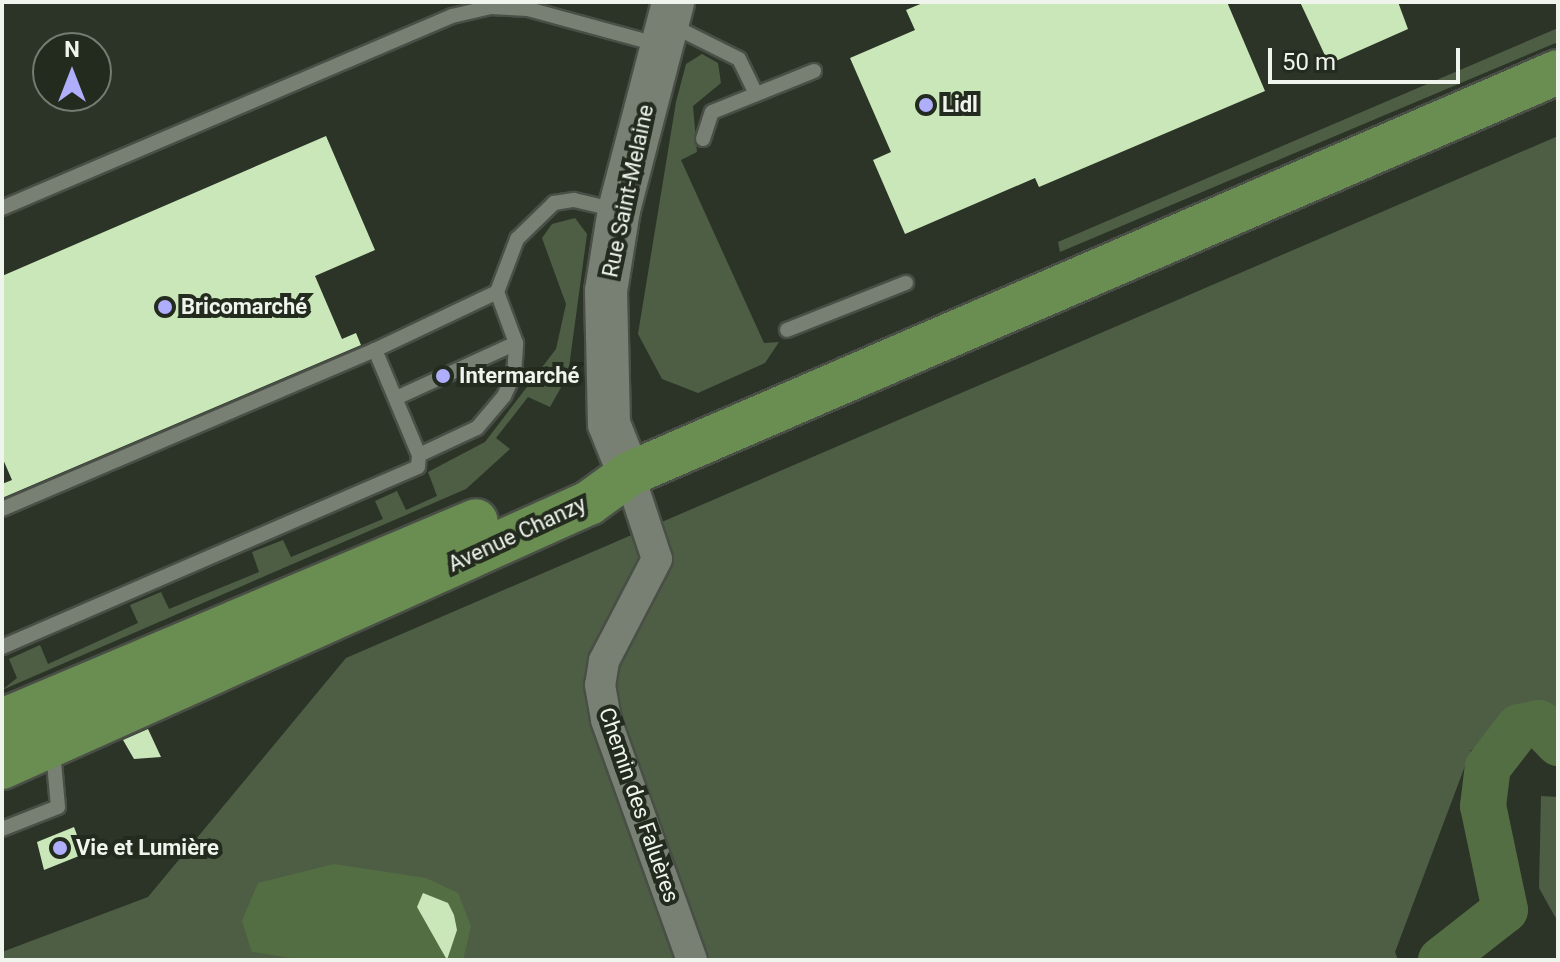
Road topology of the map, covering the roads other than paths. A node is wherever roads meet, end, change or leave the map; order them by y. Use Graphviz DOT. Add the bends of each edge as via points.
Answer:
graph roads {
  1 [pos="667,24"];
  2 [pos="814,71"];
  3 [pos="1558,72"];
  4 [pos="756,94"];
  5 [pos="703,139"];
  6 [pos="2,208"];
  7 [pos="619,210"];
  8 [pos="906,283"];
  9 [pos="497,292"];
  10 [pos="787,330"];
  11 [pos="516,343"];
  12 [pos="375,350"];
  13 [pos="396,398"];
  14 [pos="419,455"];
  15 [pos="629,474"];
  16 [pos="2,509"];
  17 [pos="2,647"];
  18 [pos="2,721"];
  19 [pos="52,744"];
  20 [pos="2,767"];
  21 [pos="2,829"];
  22 [pos="692,960"];
  1 -- 4 [label="lane" via="739,59"];
  1 -- 6 [label="lane" via="491,7 452,16"];
  1 -- 7 [label="main road, Rue Saint-Melaine"];
  2 -- 4 [label="lane"];
  3 -- 15 [label="main road"];
  4 -- 5 [label="lane" via="712,112"];
  7 -- 9 [label="lane" via="574,200 540,212 517,239"];
  7 -- 15 [label="main road, Rue Saint-Melaine" via="606,291 609,424"];
  8 -- 10 [label="lane"];
  9 -- 11 [label="lane"];
  9 -- 12 [label="lane"];
  11 -- 13 [label="lane"];
  11 -- 14 [label="lane" via="514,375 477,428"];
  12 -- 13 [label="lane"];
  12 -- 16 [label="lane"];
  13 -- 14 [label="lane"];
  14 -- 17 [label="lane" via="418,467"];
  15 -- 18 [label="main road, Avenue Chanzy" via="577,478"];
  15 -- 19 [label="main road, Avenue Chanzy" via="580,507"];
  15 -- 22 [label="street, Chemin des Faluères" via="657,559 604,661 600,685 606,720"];
  19 -- 20 [label="main road, Avenue Chanzy"];
  19 -- 21 [label="lane" via="58,807"];
}
